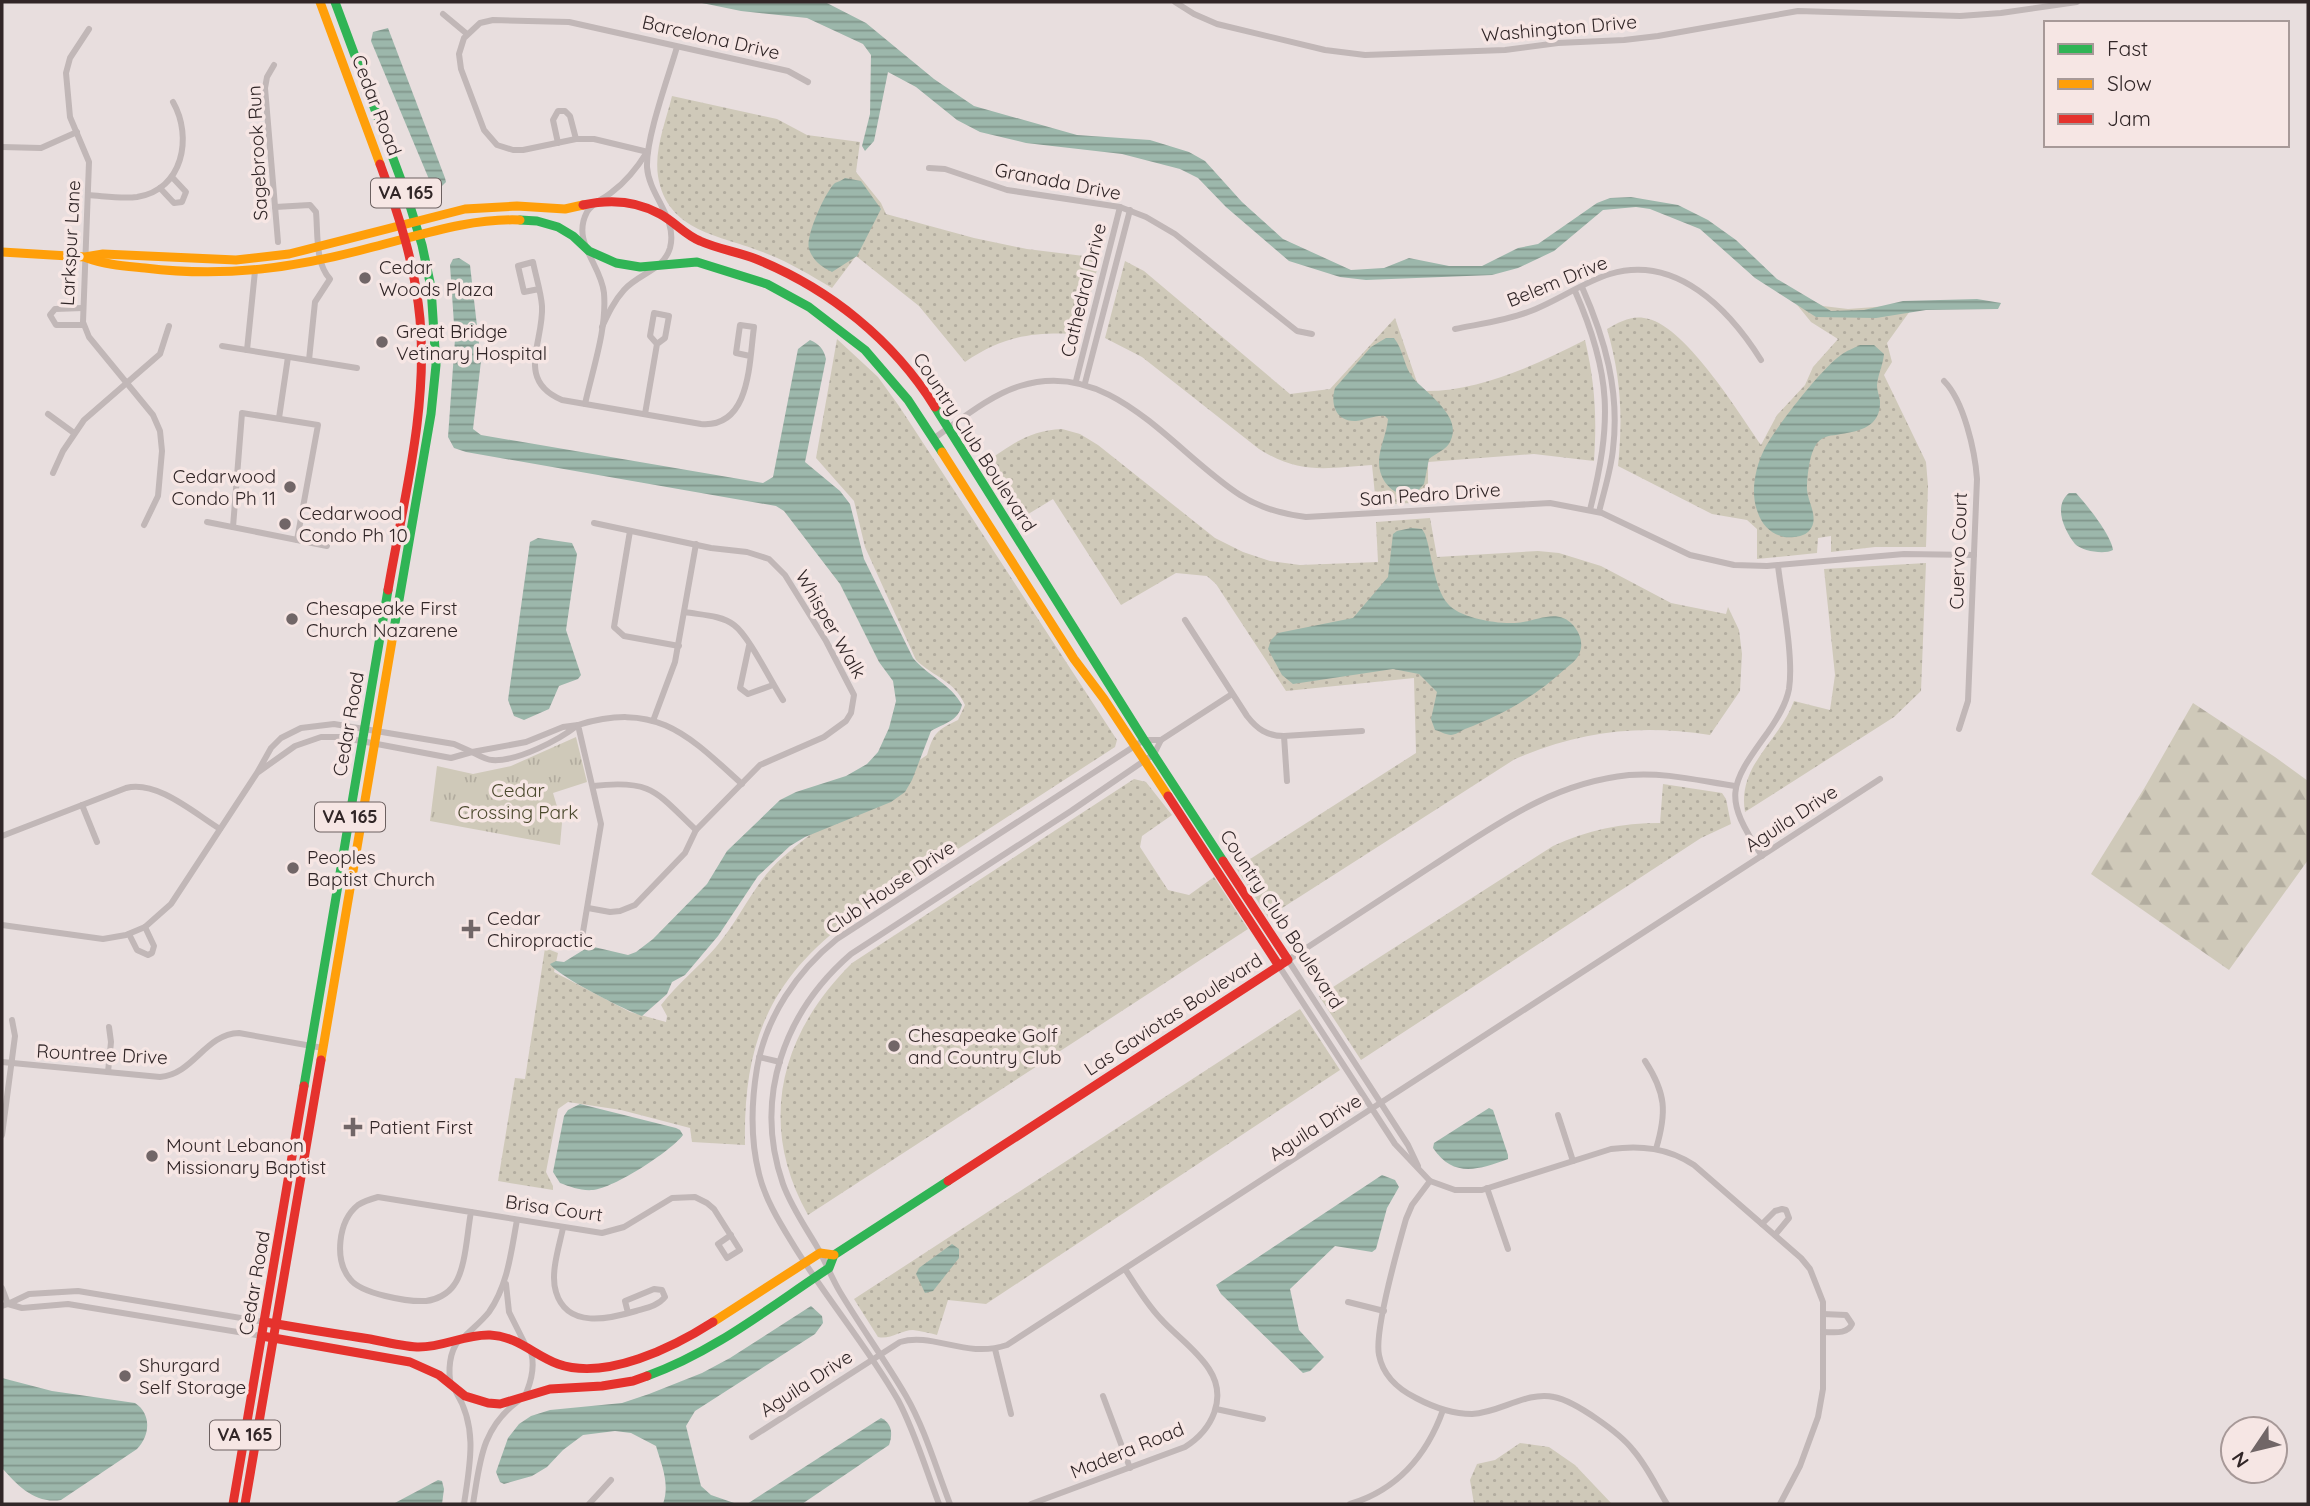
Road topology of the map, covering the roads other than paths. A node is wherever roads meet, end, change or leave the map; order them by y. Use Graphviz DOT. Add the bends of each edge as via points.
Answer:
graph roads {
  1 [pos="320,2"];
  2 [pos="335,2"];
  3 [pos="1175,2"];
  4 [pos="2077,2"];
  5 [pos="443,14"];
  6 [pos="89,29"];
  7 [pos="467,34"];
  8 [pos="677,47"];
  9 [pos="274,65"];
  10 [pos="808,82"];
  11 [pos="173,102"];
  12 [pos="77,132"];
  13 [pos="576,139"];
  14 [pos="558,143"];
  15 [pos="2,147"];
  16 [pos="648,152"];
  17 [pos="929,168"];
  18 [pos="172,177"];
  19 [pos="160,188"];
  20 [pos="88,195"];
  21 [pos="595,203"];
  22 [pos="275,207"];
  23 [pos="1120,207"];
  24 [pos="1130,211"];
  25 [pos="668,219"];
  26 [pos="416,222"];
  27 [pos="402,226"];
  28 [pos="420,235"];
  29 [pos="406,238"];
  30 [pos="278,242"];
  31 [pos="585,247"];
  32 [pos="2,252"];
  33 [pos="320,254"];
  34 [pos="85,257"];
  35 [pos="661,265"];
  36 [pos="255,271"];
  37 [pos="1582,287"];
  38 [pos="539,289"];
  39 [pos="1575,291"];
  40 [pos="83,307"];
  41 [pos="83,325"];
  42 [pos="169,327"];
  43 [pos="602,327"];
  44 [pos="1455,330"];
  45 [pos="1312,334"];
  46 [pos="657,344"];
  47 [pos="222,346"];
  48 [pos="247,350"];
  49 [pos="750,356"];
  50 [pos="288,357"];
  51 [pos="309,360"];
  52 [pos="1761,360"];
  53 [pos="357,368"];
  54 [pos="1076,381"];
  55 [pos="1944,381"];
  56 [pos="127,383"];
  57 [pos="1085,383"];
  58 [pos="585,404"];
  59 [pos="48,414"];
  60 [pos="645,414"];
  61 [pos="279,418"];
  62 [pos="949,428"];
  63 [pos="74,433"];
  64 [pos="933,439"];
  65 [pos="54,473"];
  66 [pos="1590,510"];
  67 [pos="1599,512"];
  68 [pos="207,522"];
  69 [pos="594,523"];
  70 [pos="144,525"];
  71 [pos="233,527"];
  72 [pos="631,531"];
  73 [pos="298,540"];
  74 [pos="696,544"];
  75 [pos="327,546"];
  76 [pos="1974,555"];
  77 [pos="1778,566"];
  78 [pos="685,612"];
  79 [pos="1185,621"];
  80 [pos="679,646"];
  81 [pos="749,646"];
  82 [pos="773,685"];
  83 [pos="1232,694"];
  84 [pos="783,700"];
  85 [pos="653,721"];
  86 [pos="578,724"];
  87 [pos="365,729"];
  88 [pos="1959,729"];
  89 [pos="1362,731"];
  90 [pos="379,732"];
  91 [pos="1284,736"];
  92 [pos="1144,740"];
  93 [pos="1161,740"];
  94 [pos="362,742"];
  95 [pos="377,744"];
  96 [pos="1135,746"];
  97 [pos="472,752"];
  98 [pos="1154,754"];
  99 [pos="1145,760"];
  100 [pos="257,773"];
  101 [pos="1880,779"];
  102 [pos="1287,781"];
  103 [pos="742,784"];
  104 [pos="593,786"];
  105 [pos="1735,786"];
  106 [pos="82,805"];
  107 [pos="219,829"];
  108 [pos="696,830"];
  109 [pos="2,836"];
  110 [pos="97,842"];
  111 [pos="1762,856"];
  112 [pos="588,908"];
  113 [pos="2,925"];
  114 [pos="145,927"];
  115 [pos="583,932"];
  116 [pos="129,934"];
  117 [pos="1288,960"];
  118 [pos="1279,966"];
  119 [pos="12,1020"];
  120 [pos="109,1027"];
  121 [pos="311,1046"];
  122 [pos="323,1048"];
  123 [pos="759,1057"];
  124 [pos="1645,1061"];
  125 [pos="2,1062"];
  126 [pos="780,1062"];
  127 [pos="12,1064"];
  128 [pos="108,1072"];
  129 [pos="1381,1103"];
  130 [pos="1372,1108"];
  131 [pos="1558,1115"];
  132 [pos="2,1135"];
  133 [pos="1657,1149"];
  134 [pos="1573,1161"];
  135 [pos="1421,1171"];
  136 [pos="1430,1181"];
  137 [pos="1487,1188"];
  138 [pos="471,1212"];
  139 [pos="517,1220"];
  140 [pos="1762,1224"];
  141 [pos="563,1228"];
  142 [pos="1775,1235"];
  143 [pos="731,1236"];
  144 [pos="1508,1249"];
  145 [pos="820,1253"];
  146 [pos="834,1255"];
  147 [pos="803,1262"];
  148 [pos="829,1268"];
  149 [pos="1125,1269"];
  150 [pos="814,1278"];
  151 [pos="506,1280"];
  152 [pos="2,1289"];
  153 [pos="1348,1302"];
  154 [pos="5,1305"];
  155 [pos="1384,1311"];
  156 [pos="628,1313"];
  157 [pos="1823,1314"];
  158 [pos="265,1322"];
  159 [pos="276,1324"];
  160 [pos="1823,1332"];
  161 [pos="262,1336"];
  162 [pos="274,1338"];
  163 [pos="463,1338"];
  164 [pos="527,1346"];
  165 [pos="995,1349"];
  166 [pos="880,1354"];
  167 [pos="872,1360"];
  168 [pos="453,1388"];
  169 [pos="1102,1396"];
  170 [pos="522,1399"];
  171 [pos="1216,1409"];
  172 [pos="1443,1410"];
  173 [pos="1011,1414"];
  174 [pos="1263,1419"];
  175 [pos="752,1437"];
  176 [pos="1130,1468"];
  177 [pos="611,1480"];
  178 [pos="233,1504"];
  179 [pos="245,1504"];
  180 [pos="464,1504"];
  181 [pos="473,1504"];
  182 [pos="589,1504"];
  183 [pos="939,1504"];
  184 [pos="950,1504"];
  185 [pos="1031,1504"];
  186 [pos="1350,1504"];
  187 [pos="1667,1504"];
  188 [pos="1780,1504"];
  1 -- 27 [label="street, Cedar Road / VA 165"];
  2 -- 26 [label="street, Cedar Road / VA 165"];
  3 -- 4 [label="street, Washington Drive" via="1217,24 1365,55 1624,40 1798,11 1960,16"];
  5 -- 7 [label="street"];
  6 -- 12 [label="street, Larkspur Lane" via="66,69 69,107"];
  7 -- 8 [label="street, Barcelona Drive" via="480,23 493,20 542,20"];
  7 -- 14 [label="street" via="459,61 487,136 513,150"];
  8 -- 10 [label="street, Barcelona Drive" via="788,71"];
  8 -- 16 [label="street"];
  9 -- 22 [label="street, Sagebrook Run" via="265,88"];
  11 -- 18 [label="street" via="181,119 184,146"];
  12 -- 15 [label="street" via="41,148"];
  12 -- 20 [label="street, Larkspur Lane" via="89,162"];
  13 -- 14 [label="street"];
  13 -- 14 [label="street" via="570,116 558,111 553,120"];
  13 -- 16 [label="street" via="604,140"];
  16 -- 21 [label="street" via="625,181"];
  16 -- 25 [label="street" via="652,189"];
  17 -- 23 [label="street, Granada Drive" via="1032,195"];
  18 -- 19 [label="street"];
  18 -- 19 [label="street" via="186,192 182,202 174,203"];
  19 -- 20 [label="street" via="138,197"];
  20 -- 34 [label="street, Larkspur Lane"];
  21 -- 25 [label="street, Country Club Boulevard" via="631,202"];
  21 -- 26 [label="street, Country Club Boulevard" via="565,209 482,207"];
  21 -- 31 [label="street" via="583,225"];
  22 -- 30 [label="street, Sagebrook Run"];
  22 -- 33 [label="street" via="305,204 314,208"];
  23 -- 24 [label="street, Granada Drive"];
  23 -- 54 [label="street, Cathedral Drive"];
  24 -- 45 [label="street, Granada Drive" via="1175,234 1297,331"];
  24 -- 57 [label="street, Cathedral Drive"];
  25 -- 35 [label="street" via="672,236"];
  25 -- 62 [label="street, Country Club Boulevard" via="701,242 802,280 855,315 906,365"];
  26 -- 27 [label="street, Country Club Boulevard"];
  26 -- 28 [label="street, Cedar Road / VA 165"];
  27 -- 29 [label="street, Cedar Road / VA 165"];
  27 -- 33 [label="street, Country Club Boulevard"];
  28 -- 29 [label="street, Country Club Boulevard"];
  28 -- 31 [label="street, Country Club Boulevard" via="480,221 537,221 565,231"];
  28 -- 90 [label="street, Cedar Road / VA 165" via="434,315 434,389"];
  29 -- 33 [label="street, Country Club Boulevard"];
  29 -- 87 [label="street, Cedar Road / VA 165" via="421,320 420,395"];
  31 -- 35 [label="street, Country Club Boulevard" via="615,263"];
  31 -- 43 [label="street" via="602,282"];
  32 -- 34 [label="street, Country Club Boulevard"];
  33 -- 34 [label="street, Country Club Boulevard" via="224,261 103,254"];
  33 -- 36 [label="street, Country Club Boulevard"];
  33 -- 51 [label="street" via="323,272 330,279 315,302"];
  34 -- 36 [label="street, Country Club Boulevard" via="101,263 184,272"];
  34 -- 40 [label="street, Larkspur Lane"];
  35 -- 43 [label="street" via="624,290"];
  35 -- 64 [label="street, Country Club Boulevard" via="697,262 721,268 767,284 809,307 879,364"];
  36 -- 48 [label="street"];
  37 -- 39 [label="street, Belem Drive"];
  37 -- 52 [label="street, Belem Drive" via="1623,271 1672,276 1705,295 1741,330"];
  37 -- 67 [label="street" via="1602,336 1613,391 1613,447"];
  38 -- 38 [label="street" via="533,262 518,266 524,292"];
  38 -- 58 [label="street" via="538,379 556,397"];
  39 -- 44 [label="street, Belem Drive" via="1525,313"];
  39 -- 66 [label="street" via="1597,351 1606,411 1602,462"];
  40 -- 41 [label="street, Larkspur Lane"];
  40 -- 41 [label="street" via="55,309 50,315 55,325"];
  41 -- 56 [label="street, Larkspur Lane"];
  42 -- 56 [label="street" via="160,354"];
  43 -- 58 [label="street"];
  46 -- 46 [label="street" via="665,338 669,316 653,313 650,336"];
  46 -- 60 [label="street"];
  47 -- 48 [label="street"];
  48 -- 50 [label="street"];
  49 -- 49 [label="street" via="736,353 740,325 754,327"];
  49 -- 60 [label="street" via="743,398 727,418 708,425"];
  50 -- 51 [label="street"];
  50 -- 61 [label="street"];
  51 -- 53 [label="street"];
  54 -- 57 [label="street, San Pedro Drive"];
  54 -- 62 [label="street, San Pedro Drive" via="1047,380 1004,392"];
  55 -- 76 [label="street, Cuervo Court" via="1958,400 1976,464"];
  56 -- 63 [label="street"];
  56 -- 70 [label="street, Larkspur Lane" via="153,415 162,442 158,496"];
  57 -- 66 [label="street, San Pedro Drive" via="1122,402 1240,495 1280,512 1306,517 1532,502"];
  58 -- 60 [label="street"];
  59 -- 63 [label="street"];
  61 -- 71 [label="street" via="242,413"];
  61 -- 73 [label="street" via="318,425"];
  62 -- 64 [label="street, San Pedro Drive"];
  62 -- 92 [label="street, Country Club Boulevard"];
  63 -- 65 [label="street"];
  64 -- 96 [label="street, Country Club Boulevard"];
  66 -- 67 [label="street, San Pedro Drive"];
  67 -- 77 [label="street, San Pedro Drive" via="1699,558 1741,566"];
  68 -- 71 [label="street"];
  69 -- 72 [label="street, Whisper Walk"];
  71 -- 73 [label="street"];
  72 -- 74 [label="street, Whisper Walk"];
  72 -- 80 [label="street" via="614,627 624,636"];
  73 -- 75 [label="street"];
  74 -- 78 [label="street"];
  74 -- 103 [label="street, Whisper Walk" via="758,554 778,566 854,695 846,721 814,743 765,762"];
  76 -- 77 [label="street, San Pedro Drive" via="1872,556"];
  76 -- 88 [label="street, Cuervo Court" via="1968,701"];
  77 -- 105 [label="street" via="1789,690 1777,719"];
  78 -- 80 [label="street"];
  78 -- 81 [label="street" via="728,621"];
  79 -- 83 [label="street"];
  80 -- 85 [label="street"];
  81 -- 82 [label="street"];
  81 -- 82 [label="street" via="740,688 748,694"];
  82 -- 84 [label="street"];
  83 -- 91 [label="street" via="1258,729"];
  83 -- 93 [label="street"];
  85 -- 86 [label="street" via="607,718"];
  85 -- 103 [label="street" via="694,740"];
  86 -- 97 [label="street" via="526,742"];
  86 -- 97 [label="street" via="517,756 490,761"];
  86 -- 104 [label="street"];
  87 -- 90 [label="street"];
  87 -- 94 [label="street, Cedar Road / VA 165"];
  87 -- 100 [label="street" via="321,724 291,733 271,748"];
  89 -- 91 [label="street"];
  90 -- 95 [label="street, Cedar Road / VA 165"];
  90 -- 97 [label="street" via="454,744"];
  91 -- 102 [label="street"];
  92 -- 93 [label="street"];
  92 -- 96 [label="street, Club House Drive"];
  92 -- 98 [label="street, Country Club Boulevard"];
  93 -- 98 [label="street"];
  94 -- 95 [label="street"];
  94 -- 100 [label="street" via="340,737 311,740"];
  94 -- 121 [label="street, Cedar Road / VA 165"];
  95 -- 97 [label="street" via="451,758"];
  95 -- 122 [label="street, Cedar Road / VA 165"];
  96 -- 99 [label="street, Country Club Boulevard"];
  96 -- 123 [label="street, Club House Drive" via="828,947 783,1000"];
  98 -- 99 [label="street, Club House Drive"];
  98 -- 117 [label="street, Country Club Boulevard"];
  99 -- 118 [label="street, Country Club Boulevard"];
  99 -- 126 [label="street, Club House Drive" via="851,954 803,1008"];
  100 -- 107 [label="street"];
  101 -- 111 [label="street, Aguila Drive"];
  103 -- 108 [label="street, Whisper Walk"];
  104 -- 108 [label="street" via="634,784 654,791"];
  104 -- 112 [label="street" via="601,824"];
  105 -- 111 [label="street" via="1739,819"];
  105 -- 117 [label="street, Las Gaviotas Boulevard" via="1643,775 1593,781 1558,792 1506,818"];
  106 -- 107 [label="street" via="130,787 149,787"];
  106 -- 109 [label="street"];
  106 -- 110 [label="street"];
  107 -- 114 [label="street" via="171,904"];
  108 -- 112 [label="street, Whisper Walk" via="685,853 635,905 620,911"];
  111 -- 129 [label="street, Aguila Drive"];
  112 -- 115 [label="street"];
  113 -- 116 [label="street" via="94,939"];
  114 -- 116 [label="street"];
  114 -- 116 [label="street" via="153,946 148,955 137,950"];
  117 -- 118 [label="street, Las Gaviotas Boulevard"];
  117 -- 129 [label="street, Country Club Boulevard"];
  118 -- 130 [label="street, Country Club Boulevard"];
  118 -- 146 [label="street, Las Gaviotas Boulevard"];
  119 -- 127 [label="street"];
  120 -- 128 [label="street"];
  121 -- 122 [label="street, Rountree Drive"];
  121 -- 128 [label="street, Rountree Drive" via="233,1033 214,1041 187,1066 168,1076"];
  121 -- 158 [label="street, Cedar Road / VA 165"];
  122 -- 159 [label="street, Cedar Road / VA 165"];
  123 -- 126 [label="street"];
  123 -- 147 [label="street, Club House Drive" via="752,1098 759,1177"];
  124 -- 133 [label="street" via="1657,1079 1663,1101"];
  125 -- 127 [label="street, Rountree Drive"];
  126 -- 145 [label="street, Club House Drive" via="772,1113 779,1172"];
  127 -- 128 [label="street, Rountree Drive"];
  127 -- 132 [label="street"];
  129 -- 130 [label="street, Aguila Drive"];
  129 -- 135 [label="street, Country Club Boulevard"];
  130 -- 135 [label="street, Country Club Boulevard" via="1399,1149"];
  130 -- 149 [label="street, Aguila Drive"];
  131 -- 134 [label="street"];
  133 -- 134 [label="street" via="1611,1149"];
  133 -- 140 [label="street" via="1694,1165"];
  134 -- 137 [label="street"];
  135 -- 136 [label="street, Country Club Boulevard"];
  136 -- 137 [label="street" via="1455,1189"];
  136 -- 155 [label="street" via="1406,1219"];
  137 -- 144 [label="street"];
  138 -- 138 [label="street, Brisa Court" via="384,1198 363,1202 345,1224 340,1251 344,1270 366,1291 414,1300 440,1297 451,1290 460,1274"];
  138 -- 139 [label="street, Brisa Court"];
  139 -- 141 [label="street, Brisa Court"];
  139 -- 151 [label="street"];
  140 -- 142 [label="street"];
  140 -- 142 [label="street" via="1775,1211 1786,1210 1789,1218"];
  141 -- 143 [label="street, Brisa Court" via="611,1231 668,1199 684,1196 707,1203"];
  141 -- 156 [label="street" via="554,1280 563,1306 582,1318"];
  142 -- 157 [label="street" via="1810,1269"];
  145 -- 146 [label="street"];
  145 -- 147 [label="street"];
  145 -- 148 [label="street, Club House Drive"];
  146 -- 148 [label="street"];
  147 -- 150 [label="street, Club House Drive"];
  147 -- 164 [label="street" via="680,1341 629,1361 569,1367 549,1361"];
  148 -- 150 [label="street"];
  148 -- 166 [label="street, Club House Drive"];
  149 -- 165 [label="street, Aguila Drive"];
  149 -- 171 [label="street" via="1158,1316 1207,1366 1216,1385"];
  150 -- 167 [label="street, Club House Drive"];
  150 -- 170 [label="street" via="677,1365 633,1381 550,1389"];
  151 -- 163 [label="street" via="490,1310"];
  151 -- 164 [label="street" via="509,1311"];
  152 -- 154 [label="street"];
  153 -- 155 [label="street"];
  154 -- 158 [label="street" via="29,1294 78,1291"];
  154 -- 161 [label="street" via="68,1304"];
  155 -- 172 [label="street" via="1378,1341 1389,1377 1408,1394"];
  156 -- 156 [label="street" via="662,1301 662,1290 625,1301"];
  157 -- 160 [label="street"];
  157 -- 160 [label="street" via="1846,1315 1852,1324 1844,1331"];
  158 -- 159 [label="street"];
  158 -- 161 [label="street, Cedar Road / VA 165"];
  159 -- 162 [label="street, Cedar Road / VA 165"];
  159 -- 163 [label="street" via="417,1347"];
  160 -- 188 [label="street" via="1818,1417"];
  161 -- 162 [label="street"];
  161 -- 178 [label="street, Cedar Road / VA 165"];
  162 -- 168 [label="street" via="410,1362 429,1369"];
  162 -- 179 [label="street, Cedar Road / VA 165"];
  163 -- 164 [label="street" via="497,1335"];
  163 -- 168 [label="street" via="454,1346 450,1362"];
  164 -- 170 [label="street" via="533,1356 532,1370"];
  165 -- 166 [label="street, Aguila Drive" via="980,1351 909,1339"];
  165 -- 173 [label="street"];
  166 -- 167 [label="street, Aguila Drive"];
  166 -- 184 [label="street, Club House Drive" via="912,1408"];
  167 -- 175 [label="street, Aguila Drive"];
  167 -- 183 [label="street, Club House Drive" via="898,1401"];
  168 -- 170 [label="street" via="488,1403"];
  168 -- 180 [label="street" via="470,1427"];
  169 -- 176 [label="street"];
  170 -- 181 [label="street" via="494,1425 484,1443"];
  171 -- 174 [label="street"];
  171 -- 176 [label="street, Madera Road" via="1210,1424 1191,1443"];
  172 -- 186 [label="street" via="1428,1444 1405,1473 1375,1494"];
  172 -- 187 [label="street" via="1486,1412 1544,1395 1576,1405 1633,1449"];
  176 -- 185 [label="street, Madera Road"];
  177 -- 182 [label="street"];
}
